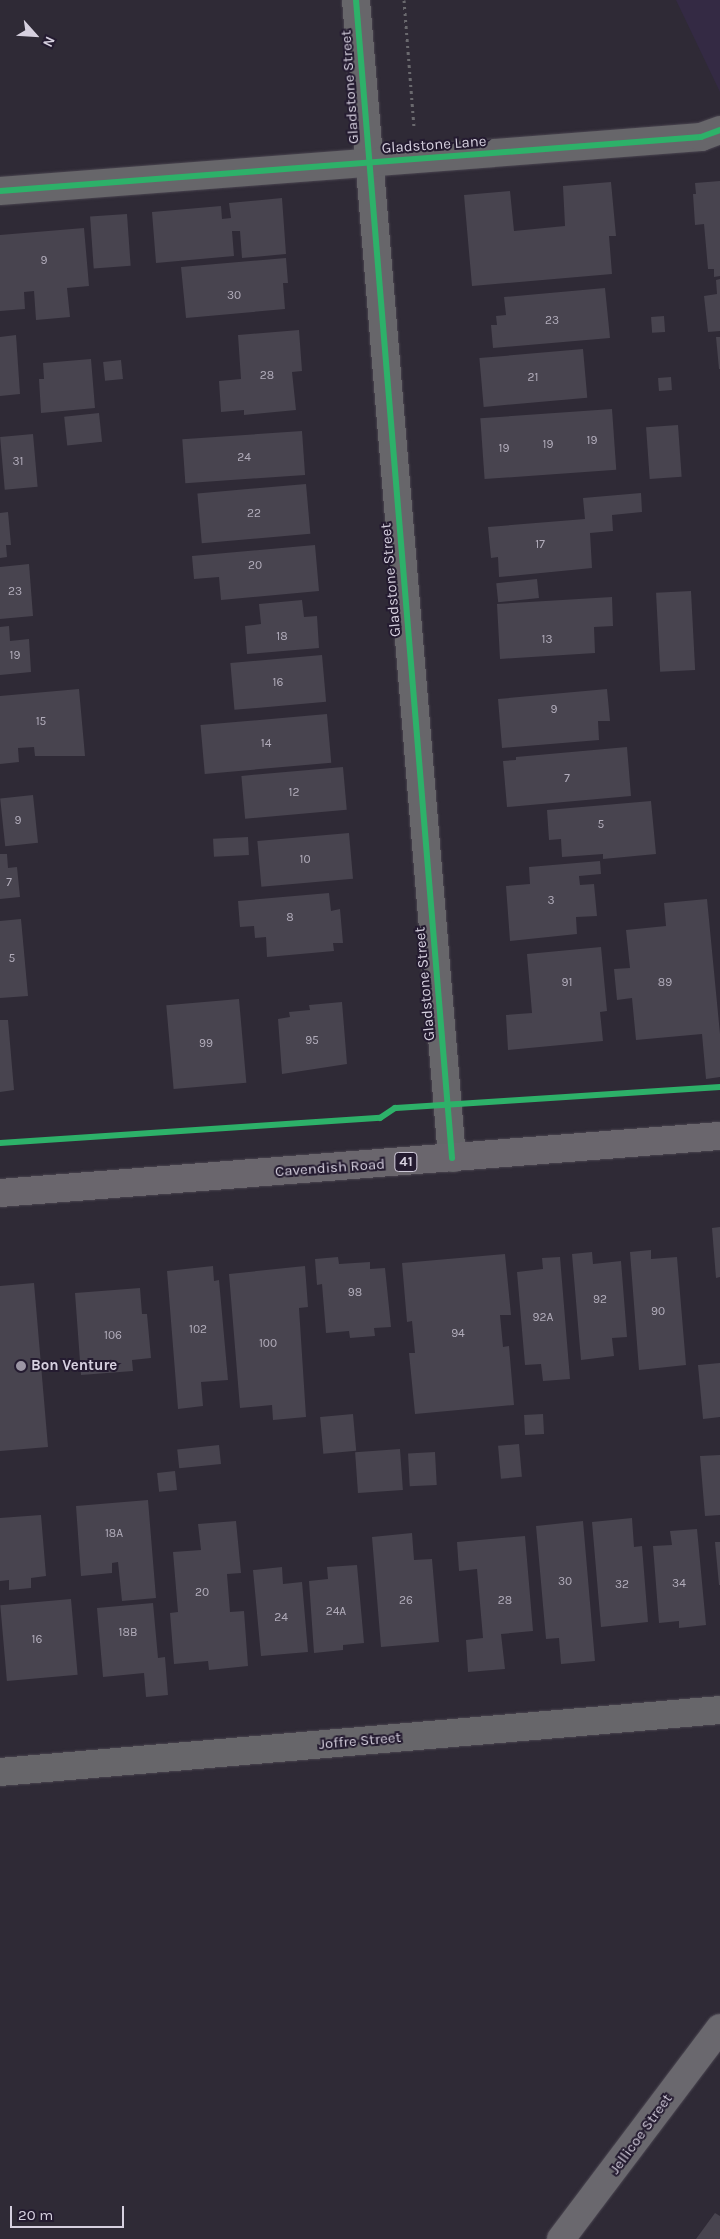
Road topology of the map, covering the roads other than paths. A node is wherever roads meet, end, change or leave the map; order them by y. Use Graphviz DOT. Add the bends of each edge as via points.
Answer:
graph roads {
  1 [pos="356,0"];
  2 [pos="720,130"];
  3 [pos="368,162"];
  4 [pos="0,191"];
  5 [pos="720,1136"];
  6 [pos="452,1158"];
  7 [pos="0,1193"];
  8 [pos="720,1710"];
  9 [pos="0,1772"];
  10 [pos="720,2028"];
  11 [pos="561,2239"];
  1 -- 3 [label="street, Gladstone Street"];
  2 -- 3 [label="street, Gladstone Lane" via="693,137"];
  3 -- 4 [label="street, Gladstone Lane"];
  3 -- 6 [label="street, Gladstone Street"];
  5 -- 6 [label="main road, Cavendish Road / 41"];
  6 -- 7 [label="main road, Cavendish Road / 41"];
  8 -- 9 [label="street, Joffre Street"];
  10 -- 11 [label="street, Jellicoe Street"];
}
